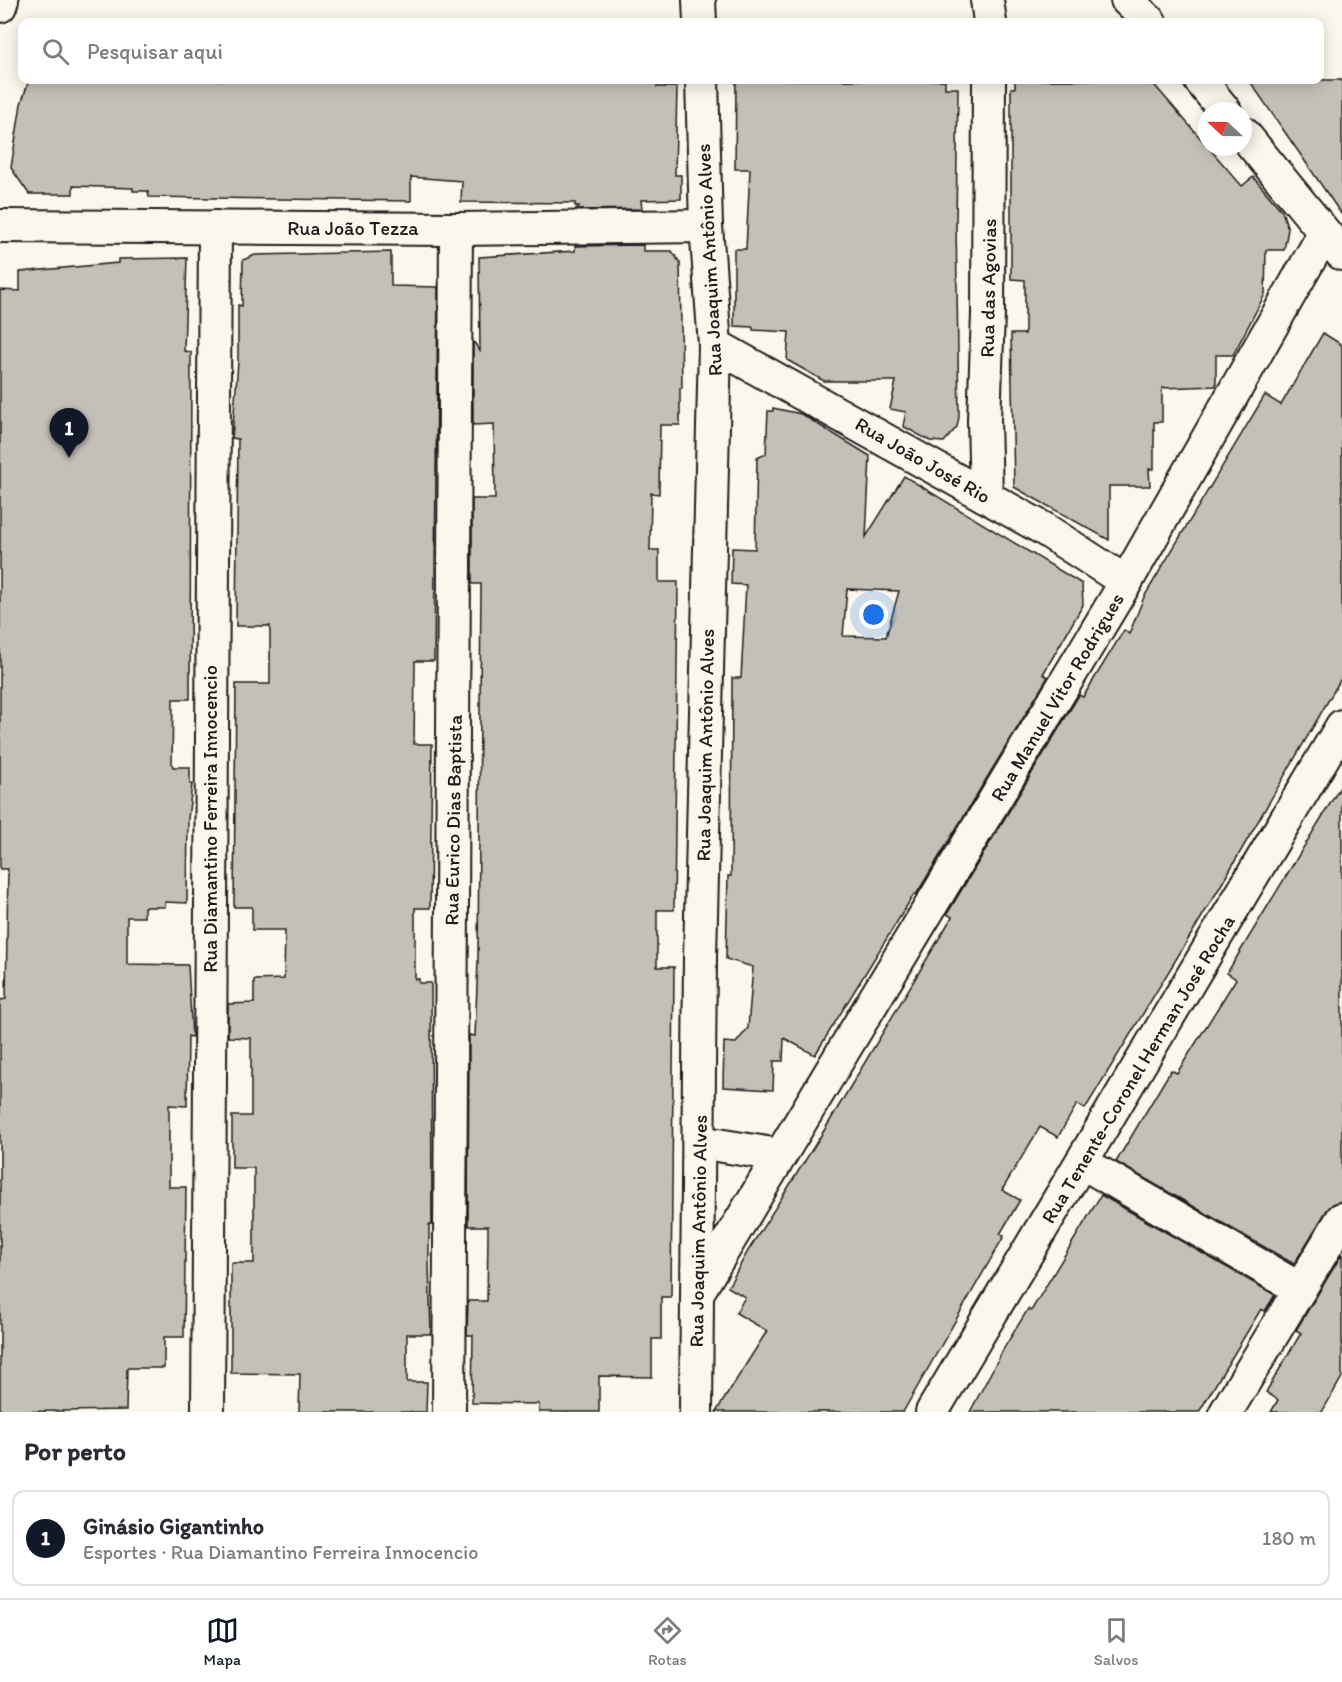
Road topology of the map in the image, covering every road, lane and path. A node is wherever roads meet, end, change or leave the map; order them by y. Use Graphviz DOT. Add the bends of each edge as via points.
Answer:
graph roads {
  1 [pos="2,0"];
  2 [pos="699,0"];
  3 [pos="987,0"];
  4 [pos="1126,0"];
  5 [pos="0,6"];
  6 [pos="700,18"];
  7 [pos="989,18"];
  8 [pos="1146,18"];
  9 [pos="702,84"];
  10 [pos="989,84"];
  11 [pos="1203,84"];
  12 [pos="1218,102"];
  13 [pos="1252,144"];
  14 [pos="0,226"];
  15 [pos="706,226"];
  16 [pos="215,227"];
  17 [pos="456,229"];
  18 [pos="1333,244"];
  19 [pos="716,345"];
  20 [pos="986,496"];
  21 [pos="1126,582"];
  22 [pos="1342,726"];
  23 [pos="699,1142"];
  24 [pos="779,1155"];
  25 [pos="1083,1163"];
  26 [pos="1342,1219"];
  27 [pos="1300,1289"];
  28 [pos="697,1293"];
  29 [pos="208,1412"];
  30 [pos="450,1412"];
  31 [pos="696,1412"];
  32 [pos="932,1412"];
  33 [pos="1226,1412"];
  1 -- 5 [label="street"];
  2 -- 6 [label="street"];
  3 -- 7 [label="street"];
  4 -- 8 [label="street"];
  9 -- 15 [label="street, Rua Joaquim Antônio Alves"];
  10 -- 20 [label="street, Rua das Agovias"];
  11 -- 12 [label="street"];
  13 -- 18 [label="street"];
  14 -- 16 [label="street, Rua João Tezza"];
  15 -- 17 [label="street, Rua João Tezza"];
  15 -- 19 [label="street, Rua Joaquim Antônio Alves"];
  16 -- 17 [label="street, Rua João Tezza"];
  16 -- 29 [label="street, Rua Diamantino Ferreira Innocencio"];
  17 -- 30 [label="street, Rua Eurico Dias Baptista"];
  18 -- 21 [label="street, Rua Manuel Vitor Rodrigues"];
  19 -- 20 [label="street, Rua João José Rio"];
  19 -- 23 [label="street, Rua Joaquim Antônio Alves"];
  20 -- 21 [label="street, Rua João José Rio"];
  21 -- 24 [label="street, Rua Manuel Vitor Rodrigues"];
  22 -- 25 [label="street, Rua Tenente-Coronel Herman José Rocha"];
  23 -- 24 [label="street"];
  23 -- 28 [label="street, Rua Joaquim Antônio Alves"];
  24 -- 28 [label="street, Rua Manuel Vitor Rodrigues"];
  25 -- 27 [label="street"];
  25 -- 32 [label="street, Rua Tenente-Coronel Herman José Rocha"];
  26 -- 27 [label="street"];
  27 -- 33 [label="street"];
  28 -- 31 [label="street, Rua Joaquim Antônio Alves"];
}
